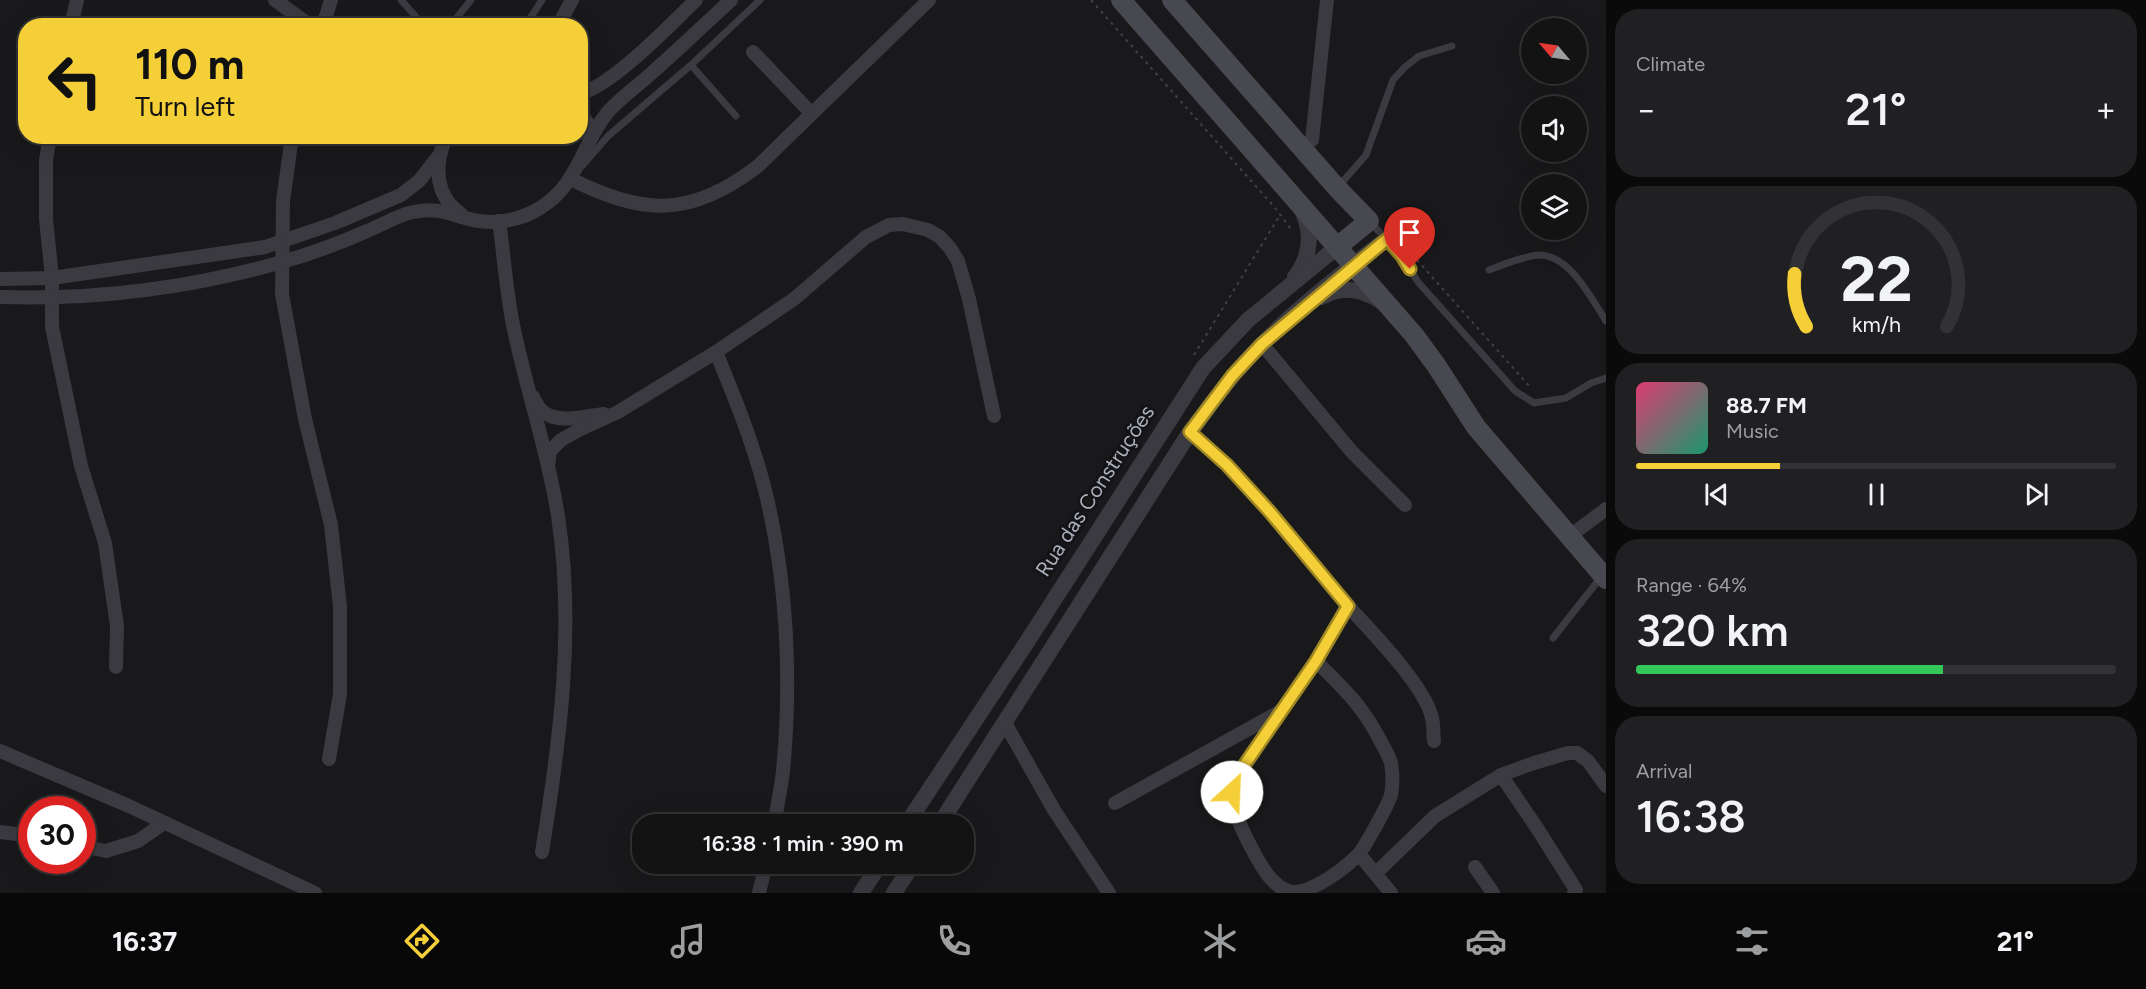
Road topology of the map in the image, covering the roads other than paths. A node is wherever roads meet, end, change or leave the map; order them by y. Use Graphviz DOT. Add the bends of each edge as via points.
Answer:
graph roads {
  1 [pos="77,0"];
  2 [pos="275,0"];
  3 [pos="332,0"];
  4 [pos="401,0"];
  5 [pos="471,0"];
  6 [pos="542,0"];
  7 [pos="572,0"];
  8 [pos="696,0"];
  9 [pos="731,0"];
  10 [pos="760,0"];
  11 [pos="929,0"];
  12 [pos="1121,0"];
  13 [pos="1172,0"];
  14 [pos="1326,0"];
  15 [pos="73,18"];
  16 [pos="300,18"];
  17 [pos="326,18"];
  18 [pos="417,18"];
  19 [pos="456,18"];
  20 [pos="530,18"];
  21 [pos="562,18"];
  22 [pos="1452,46"];
  23 [pos="753,52"];
  24 [pos="691,65"];
  25 [pos="588,90"];
  26 [pos="811,113"];
  27 [pos="736,116"];
  28 [pos="588,124"];
  29 [pos="1312,140"];
  30 [pos="589,142"];
  31 [pos="49,144"];
  32 [pos="291,144"];
  33 [pos="444,144"];
  34 [pos="440,154"];
  35 [pos="571,179"];
  36 [pos="1337,188"];
  37 [pos="1298,201"];
  38 [pos="470,219"];
  39 [pos="499,221"];
  40 [pos="1369,221"];
  41 [pos="1387,239"];
  42 [pos="282,241"];
  43 [pos="1337,247"];
  44 [pos="282,262"];
  45 [pos="1353,266"];
  46 [pos="1490,270"];
  47 [pos="52,278"];
  48 [pos="0,279"];
  49 [pos="1282,291"];
  50 [pos="0,297"];
  51 [pos="52,299"];
  52 [pos="1390,309"];
  53 [pos="1296,314"];
  54 [pos="1606,321"];
  55 [pos="1262,344"];
  56 [pos="716,352"];
  57 [pos="1606,378"];
  58 [pos="527,388"];
  59 [pos="618,412"];
  60 [pos="994,416"];
  61 [pos="1190,432"];
  62 [pos="548,466"];
  63 [pos="1405,506"];
  64 [pos="1606,509"];
  65 [pos="1570,536"];
  66 [pos="1604,577"];
  67 [pos="1348,606"];
  68 [pos="1553,638"];
  69 [pos="1316,661"];
  70 [pos="116,667"];
  71 [pos="1284,709"];
  72 [pos="1005,723"];
  73 [pos="1434,741"];
  74 [pos="0,751"];
  75 [pos="329,759"];
  76 [pos="1501,776"];
  77 [pos="1606,786"];
  78 [pos="1115,803"];
  79 [pos="776,814"];
  80 [pos="913,814"];
  81 [pos="946,814"];
  82 [pos="164,823"];
  83 [pos="0,832"];
  84 [pos="18,834"];
  85 [pos="96,849"];
  86 [pos="542,852"];
  87 [pos="1359,854"];
  88 [pos="1475,867"];
  89 [pos="1376,873"];
  90 [pos="764,874"];
  91 [pos="873,874"];
  92 [pos="906,874"];
  93 [pos="315,893"];
  94 [pos="759,893"];
  95 [pos="861,893"];
  96 [pos="894,893"];
  97 [pos="1108,893"];
  98 [pos="1391,893"];
  99 [pos="1493,893"];
  100 [pos="1574,893"];
  1 -- 15 [label="street"];
  2 -- 16 [label="street"];
  3 -- 17 [label="street"];
  4 -- 18 [label="lane"];
  5 -- 19 [label="lane"];
  6 -- 20 [label="lane"];
  7 -- 21 [label="street"];
  8 -- 25 [label="street" via="626,65"];
  9 -- 30 [label="street" via="613,107"];
  10 -- 24 [label="lane"];
  11 -- 26 [label="street"];
  12 -- 37 [label="main road"];
  13 -- 36 [label="main road"];
  14 -- 29 [label="street"];
  22 -- 36 [label="lane" via="1419,56 1392,80 1366,155"];
  23 -- 26 [label="street"];
  24 -- 27 [label="lane"];
  24 -- 35 [label="lane" via="608,136"];
  26 -- 35 [label="street" via="758,166 695,202 663,206 630,204"];
  28 -- 30 [label="street"];
  30 -- 35 [label="street"];
  31 -- 47 [label="street" via="46,219"];
  32 -- 42 [label="street"];
  33 -- 34 [label="street"];
  34 -- 38 [label="street" via="441,190 452,207"];
  34 -- 42 [label="street" via="419,181 401,195"];
  35 -- 39 [label="street" via="556,197 538,209 519,218"];
  36 -- 40 [label="main road"];
  37 -- 43 [label="main road"];
  37 -- 49 [label="street" via="1308,225 1308,249 1298,272"];
  38 -- 39 [label="street"];
  38 -- 44 [label="street" via="432,209 410,213"];
  39 -- 58 [label="street" via="512,322"];
  40 -- 41 [label="lane"];
  40 -- 43 [label="main road, Rua das Construções"];
  41 -- 45 [label="street"];
  41 -- 57 [label="lane" via="1418,282 1500,374 1534,403 1566,398"];
  42 -- 44 [label="street"];
  42 -- 47 [label="street" via="265,247"];
  43 -- 45 [label="main road"];
  43 -- 49 [label="street, Rua das Construções"];
  44 -- 51 [label="street" via="114,295"];
  44 -- 75 [label="street" via="282,294 305,419 331,525 339,607 340,694"];
  45 -- 52 [label="main road"];
  45 -- 53 [label="street"];
  46 -- 54 [label="lane" via="1538,255 1553,256 1573,273"];
  47 -- 48 [label="street"];
  47 -- 51 [label="street"];
  49 -- 80 [label="street, Rua das Construções" via="1203,368"];
  50 -- 51 [label="street"];
  51 -- 70 [label="street" via="52,327 72,426 105,543 117,626"];
  52 -- 53 [label="street" via="1368,294 1345,290 1328,294"];
  52 -- 65 [label="main road" via="1436,365 1476,427"];
  53 -- 55 [label="street"];
  55 -- 61 [label="street"];
  55 -- 63 [label="street" via="1352,452"];
  56 -- 59 [label="street"];
  56 -- 60 [label="street" via="794,299 876,231 889,225 916,225 939,237 958,261"];
  56 -- 79 [label="street" via="743,417 764,486 777,556 787,699 783,772"];
  58 -- 59 [label="street" via="541,410 553,417"];
  58 -- 62 [label="street"];
  59 -- 62 [label="street" via="561,440 550,451"];
  61 -- 67 [label="street" via="1263,504"];
  61 -- 72 [label="street"];
  62 -- 86 [label="street" via="558,518 566,636 557,760"];
  64 -- 65 [label="street"];
  65 -- 66 [label="main road"];
  66 -- 68 [label="lane"];
  67 -- 69 [label="street"];
  67 -- 73 [label="street" via="1424,697 1432,718"];
  69 -- 71 [label="street"];
  69 -- 87 [label="street" via="1364,711 1390,760 1390,797"];
  71 -- 78 [label="street"];
  71 -- 87 [label="street" via="1234,780 1232,792 1239,823 1259,863 1279,886 1292,892 1326,881"];
  72 -- 81 [label="street"];
  72 -- 97 [label="street" via="1054,810"];
  74 -- 82 [label="street"];
  76 -- 77 [label="street" via="1577,753"];
  76 -- 89 [label="street" via="1435,816"];
  76 -- 100 [label="street" via="1573,885"];
  82 -- 85 [label="street" via="138,841 106,851"];
  82 -- 93 [label="street"];
  83 -- 84 [label="street"];
  87 -- 89 [label="street"];
  88 -- 99 [label="street"];
  89 -- 98 [label="street"];
  90 -- 94 [label="street"];
  91 -- 95 [label="street"];
  92 -- 96 [label="street"];
}
